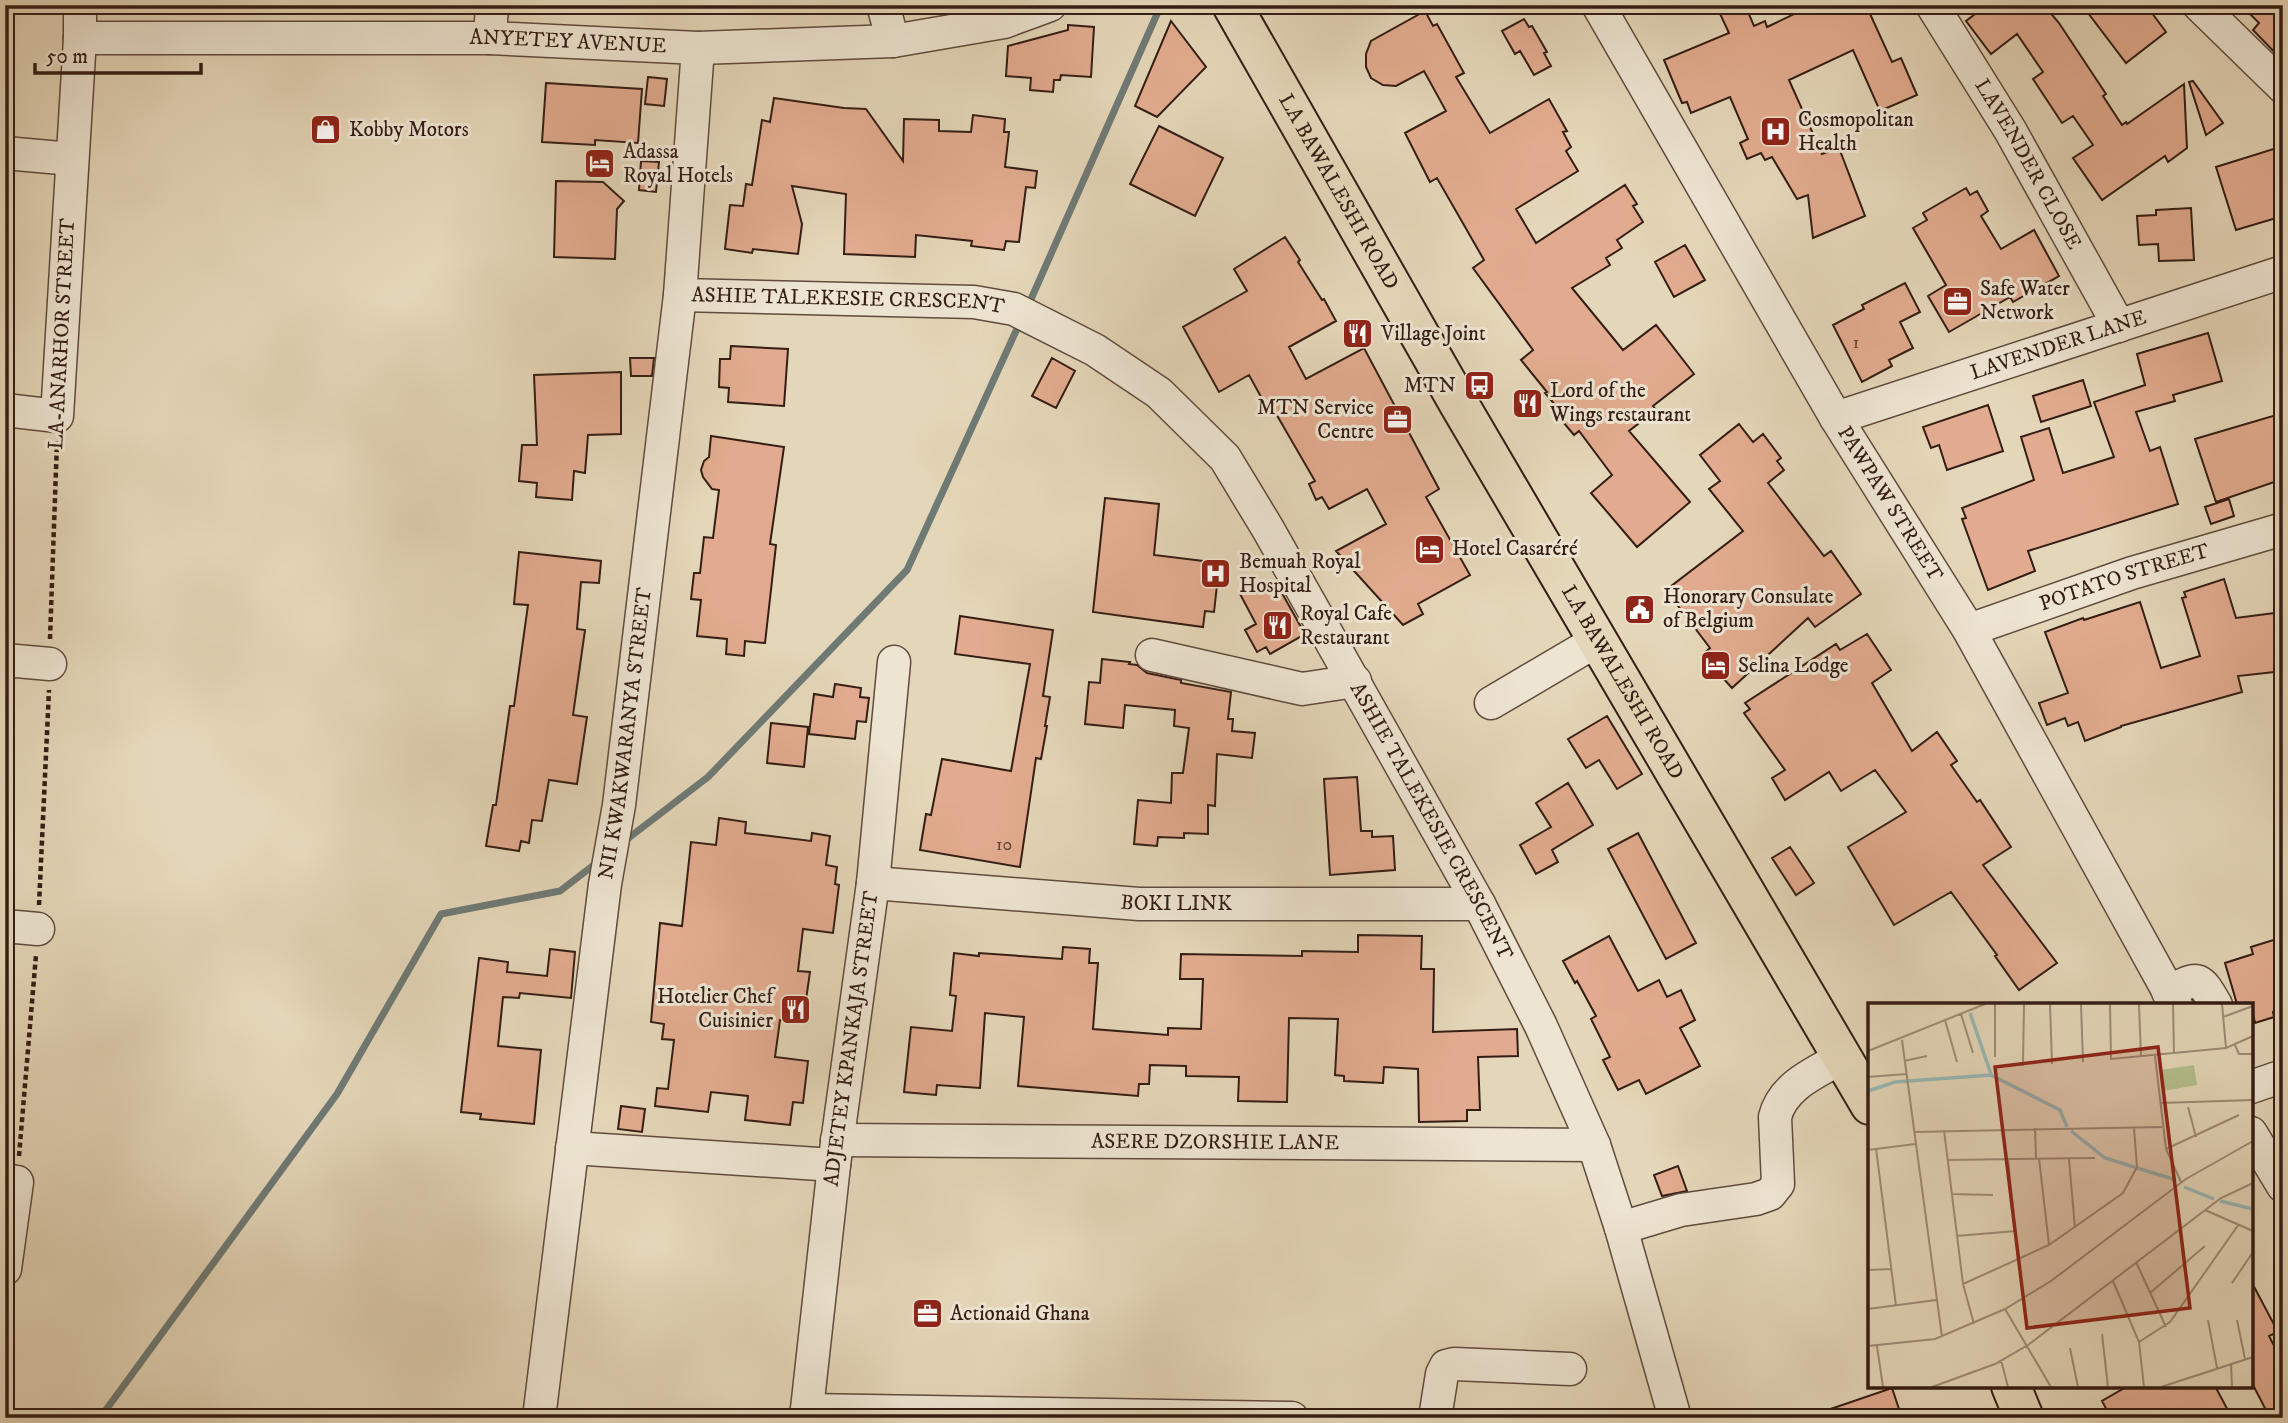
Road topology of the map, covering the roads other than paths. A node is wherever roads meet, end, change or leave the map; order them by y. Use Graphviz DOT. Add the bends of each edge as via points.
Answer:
graph roads {
  1 [pos="80,5"];
  2 [pos="492,5"];
  3 [pos="883,5"];
  4 [pos="1050,5"];
  5 [pos="1232,5"];
  6 [pos="1598,5"];
  7 [pos="1932,5"];
  8 [pos="2199,5"];
  9 [pos="80,37"];
  10 [pos="489,38"];
  11 [pos="893,41"];
  12 [pos="698,48"];
  13 [pos="2283,87"];
  14 [pos="5,153"];
  15 [pos="72,159"];
  16 [pos="2283,272"];
  17 [pos="680,295"];
  18 [pos="2119,326"];
  19 [pos="5,410"];
  20 [pos="1836,418"];
  21 [pos="2283,529"];
  22 [pos="1969,630"];
  23 [pos="1598,640"];
  24 [pos="1152,655"];
  25 [pos="5,660"];
  26 [pos="894,662"];
  27 [pos="50,664"];
  28 [pos="1355,681"];
  29 [pos="1491,703"];
  30 [pos="873,883"];
  31 [pos="1479,904"];
  32 [pos="5,926"];
  33 [pos="38,929"];
  34 [pos="2172,998"];
  35 [pos="2215,1003"];
  36 [pos="1843,1057"];
  37 [pos="1868,1101"];
  38 [pos="2253,1136"];
  39 [pos="1594,1145"];
  40 [pos="572,1148"];
  41 [pos="835,1153"];
  42 [pos="11,1181"];
  43 [pos="2283,1186"];
  44 [pos="1621,1228"];
  45 [pos="5,1269"];
  46 [pos="1570,1369"];
  47 [pos="2012,1388"];
  48 [pos="807,1414"];
  49 [pos="539,1418"];
  50 [pos="1292,1418"];
  51 [pos="1435,1418"];
  52 [pos="1675,1418"];
  53 [pos="2024,1418"];
  1 -- 9 [label="street, LA-ANARHOR STREET"];
  2 -- 10 [label="street"];
  3 -- 11 [label="street"];
  4 -- 11 [label="street, ANYETEY AVENUE" via="1004,22"];
  5 -- 23 [label="main road, LA BAWALESHI ROAD"];
  6 -- 20 [label="street, PAWPAW STREET"];
  7 -- 18 [label="street, LAVENDER CLOSE" via="2010,130"];
  8 -- 13 [label="street"];
  9 -- 10 [label="street, ANYETEY AVENUE"];
  9 -- 15 [label="street, LA-ANARHOR STREET"];
  10 -- 12 [label="street, ANYETEY AVENUE"];
  11 -- 12 [label="street, ANYETEY AVENUE"];
  12 -- 17 [label="street, NII KWAKWARANYA STREET"];
  14 -- 15 [label="street"];
  15 -- 19 [label="street, LA-ANARHOR STREET" via="57,416"];
  16 -- 18 [label="street, LAVENDER LANE"];
  17 -- 28 [label="street, ASHIE TALEKESIE CRESCENT" via="974,302 1014,309 1095,351 1159,393 1225,458"];
  17 -- 40 [label="street, NII KWAKWARANYA STREET" via="619,805"];
  18 -- 20 [label="street, LAVENDER LANE"];
  20 -- 22 [label="street, PAWPAW STREET"];
  21 -- 22 [label="street, POTATO STREET" via="2132,573"];
  22 -- 34 [label="street, PAWPAW STREET"];
  23 -- 29 [label="street"];
  23 -- 36 [label="main road, LA BAWALESHI ROAD"];
  24 -- 28 [label="street" via="1302,689"];
  25 -- 27 [label="street"];
  26 -- 30 [label="street, ADJETEY KPANKAJA STREET"];
  28 -- 31 [label="street, ASHIE TALEKESIE CRESCENT"];
  30 -- 31 [label="street, BOKI LINK" via="1139,904"];
  30 -- 41 [label="street, ADJETEY KPANKAJA STREET"];
  31 -- 39 [label="street, ASHIE TALEKESIE CRESCENT"];
  32 -- 33 [label="street"];
  34 -- 35 [label="street" via="2189,981 2198,980"];
  36 -- 37 [label="main road, LA BAWALESHI ROAD"];
  36 -- 44 [label="street" via="1789,1089 1778,1106 1778,1184 1770,1194 1681,1210"];
  38 -- 43 [label="street"];
  39 -- 41 [label="street, ASERE DZORSHIE LANE"];
  39 -- 44 [label="street, ASHIE TALEKESIE CRESCENT"];
  40 -- 41 [label="street, ASERE DZORSHIE LANE"];
  40 -- 49 [label="street, NII KWAKWARANYA STREET"];
  41 -- 48 [label="street, ADJETEY KPANKAJA STREET"];
  42 -- 45 [label="street"];
  44 -- 52 [label="street, ASHIE TALEKESIE CRESCENT"];
  46 -- 51 [label="street" via="1446,1366"];
  47 -- 53 [label="main road"];
  48 -- 50 [label="street"];
}
